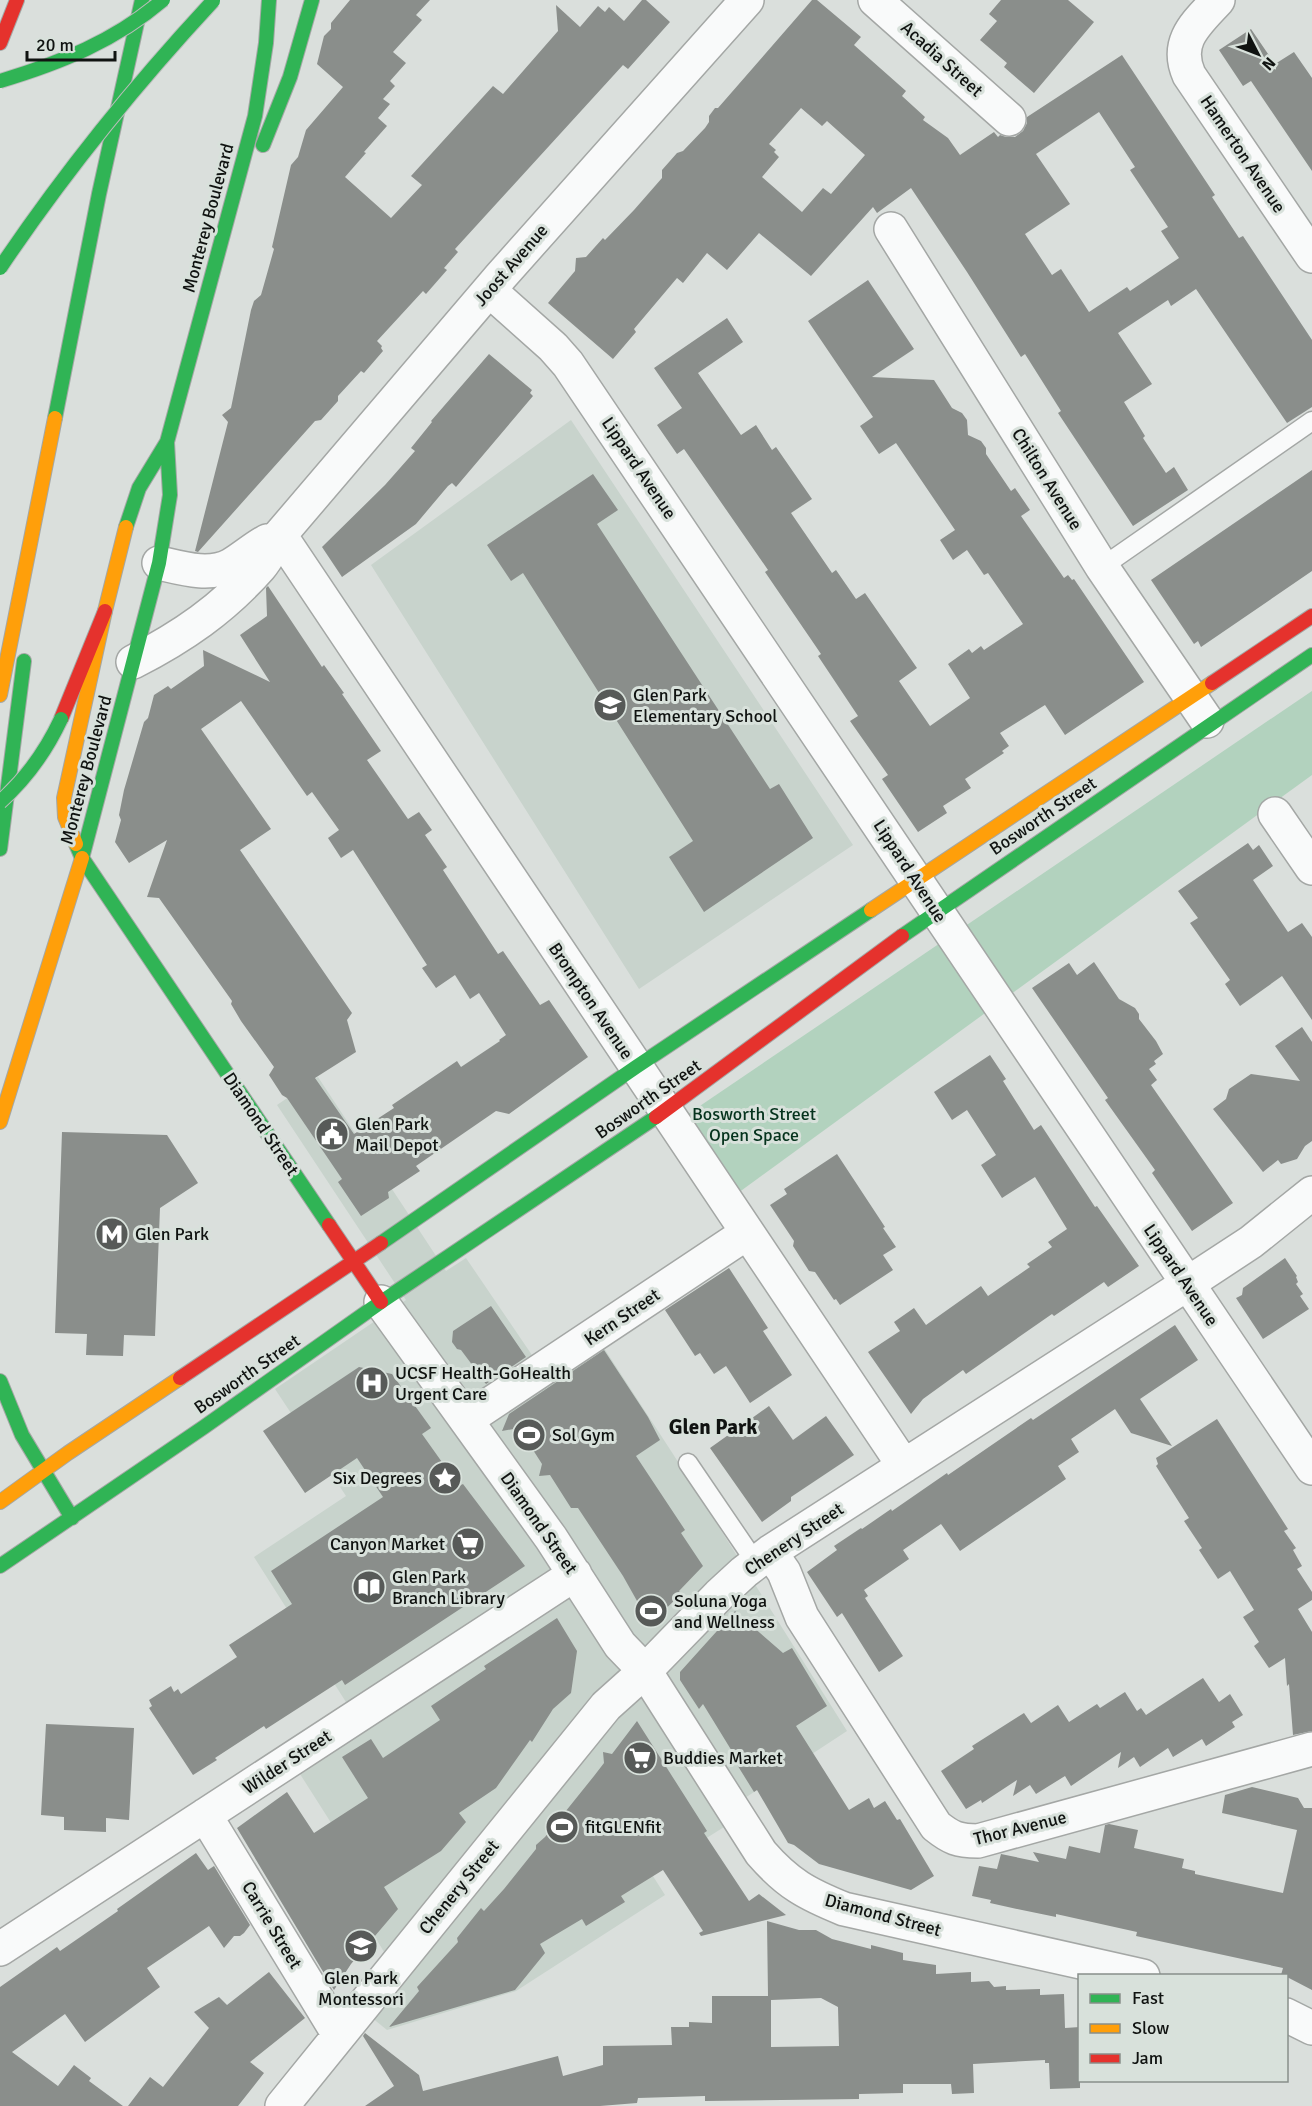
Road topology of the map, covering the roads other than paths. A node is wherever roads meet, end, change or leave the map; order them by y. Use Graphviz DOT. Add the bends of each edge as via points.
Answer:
graph roads {
  1 [pos="17,0"];
  2 [pos="142,0"];
  3 [pos="163,0"];
  4 [pos="213,0"];
  5 [pos="269,0"];
  6 [pos="312,0"];
  7 [pos="747,0"];
  8 [pos="874,0"];
  9 [pos="1218,0"];
  10 [pos="0,43"];
  11 [pos="0,81"];
  12 [pos="1009,119"];
  13 [pos="891,229"];
  14 [pos="221,240"];
  15 [pos="1312,256"];
  16 [pos="0,268"];
  17 [pos="489,290"];
  18 [pos="1312,421"];
  19 [pos="166,442"];
  20 [pos="38,507"];
  21 [pos="280,535"];
  22 [pos="159,563"];
  23 [pos="1102,567"];
  24 [pos="105,611"];
  25 [pos="1312,616"];
  26 [pos="1312,655"];
  27 [pos="133,662"];
  28 [pos="0,695"];
  29 [pos="1191,698"];
  30 [pos="1209,725"];
  31 [pos="0,802"];
  32 [pos="1275,814"];
  33 [pos="0,849"];
  34 [pos="82,858"];
  35 [pos="1312,868"];
  36 [pos="916,880"];
  37 [pos="936,911"];
  38 [pos="636,1067"];
  39 [pos="665,1111"];
  40 [pos="0,1122"];
  41 [pos="1312,1193"];
  42 [pos="747,1233"];
  43 [pos="354,1262"];
  44 [pos="1187,1284"];
  45 [pos="381,1302"];
  46 [pos="0,1381"];
  47 [pos="466,1420"];
  48 [pos="688,1463"];
  49 [pos="904,1466"];
  50 [pos="1312,1468"];
  51 [pos="42,1471"];
  52 [pos="0,1502"];
  53 [pos="72,1518"];
  54 [pos="763,1557"];
  55 [pos="0,1566"];
  56 [pos="574,1574"];
  57 [pos="645,1671"];
  58 [pos="1312,1749"];
  59 [pos="205,1815"];
  60 [pos="0,1949"];
  61 [pos="1134,1974"];
  62 [pos="1288,2015"];
  63 [pos="1312,2028"];
  64 [pos="339,2035"];
  65 [pos="284,2105"];
  1 -- 10 [label="main road"];
  2 -- 20 [label="main road" via="99,194"];
  3 -- 11 [label="main road, bridge" via="130,27 100,44"];
  4 -- 16 [label="main road, bridge" via="120,104"];
  5 -- 14 [label="main road, Monterey Boulevard" via="255,116"];
  6 -- 14 [label="main road" via="280,104"];
  7 -- 17 [label="street, Joost Avenue"];
  8 -- 12 [label="street, Acadia Street"];
  9 -- 15 [label="street, Hamerton Avenue" via="1197,23 1183,50 1184,63"];
  13 -- 23 [label="street, Chilton Avenue"];
  14 -- 19 [label="main road, Monterey Boulevard"];
  17 -- 21 [label="street, Joost Avenue"];
  17 -- 36 [label="street, Lippard Avenue" via="568,364"];
  18 -- 23 [label="lane"];
  19 -- 22 [label="main road, Monterey Boulevard" via="170,495"];
  19 -- 24 [label="main road, Monterey Boulevard" via="130,510"];
  20 -- 28 [label="main road"];
  20 -- 33 [label="main road" via="15,748"];
  21 -- 22 [label="street, Joost Avenue" via="219,570"];
  21 -- 27 [label="street, Joost Avenue" via="261,565 223,604 193,629"];
  21 -- 38 [label="street, Brompton Avenue"];
  22 -- 27 [label="main road, Monterey Boulevard"];
  23 -- 29 [label="street, Chilton Avenue"];
  24 -- 31 [label="main road, bridge" via="49,746 32,771"];
  24 -- 34 [label="main road, Monterey Boulevard" via="63,798 68,826"];
  25 -- 29 [label="main road, Bosworth Street"];
  26 -- 30 [label="main road, Bosworth Street"];
  27 -- 34 [label="main road, Monterey Boulevard"];
  29 -- 30 [label="street, Chilton Avenue"];
  29 -- 36 [label="main road, Bosworth Street"];
  30 -- 37 [label="main road, Bosworth Street"];
  32 -- 35 [label="street"];
  34 -- 40 [label="main road"];
  34 -- 43 [label="main road, Diamond Street"];
  36 -- 37 [label="street, Lippard Avenue"];
  36 -- 38 [label="main road, Bosworth Street"];
  37 -- 39 [label="main road, Bosworth Street"];
  37 -- 44 [label="street, Lippard Avenue"];
  38 -- 39 [label="street, Brompton Avenue"];
  38 -- 43 [label="main road, Bosworth Street"];
  39 -- 42 [label="street, Brompton Avenue"];
  39 -- 45 [label="main road, Bosworth Street"];
  41 -- 44 [label="street, Chenery Street" via="1251,1242"];
  42 -- 47 [label="street, Kern Street"];
  42 -- 49 [label="street, Brompton Avenue"];
  43 -- 45 [label="main road, Diamond Street"];
  43 -- 51 [label="main road, Bosworth Street"];
  44 -- 49 [label="street, Chenery Street"];
  44 -- 50 [label="street, Lippard Avenue"];
  45 -- 47 [label="street, Diamond Street"];
  45 -- 53 [label="main road, Bosworth Street"];
  46 -- 51 [label="main road" via="13,1418"];
  47 -- 56 [label="street, Diamond Street"];
  48 -- 54 [label="lane"];
  49 -- 54 [label="street, Chenery Street"];
  51 -- 52 [label="main road, Bosworth Street"];
  51 -- 53 [label="main road"];
  53 -- 55 [label="main road, Bosworth Street"];
  54 -- 57 [label="street, Chenery Street" via="719,1595"];
  54 -- 58 [label="street, Thor Avenue" via="784,1572 802,1617 936,1826 962,1841 978,1841"];
  56 -- 57 [label="street, Diamond Street" via="620,1645"];
  56 -- 59 [label="street, Wilder Street"];
  57 -- 61 [label="street, Diamond Street" via="761,1853 794,1886 844,1909"];
  57 -- 64 [label="street, Chenery Street" via="606,1706"];
  59 -- 60 [label="street, Wilder Street"];
  59 -- 64 [label="street, Carrie Street"];
  62 -- 63 [label="street"];
  64 -- 65 [label="street, Chenery Street"];
}
